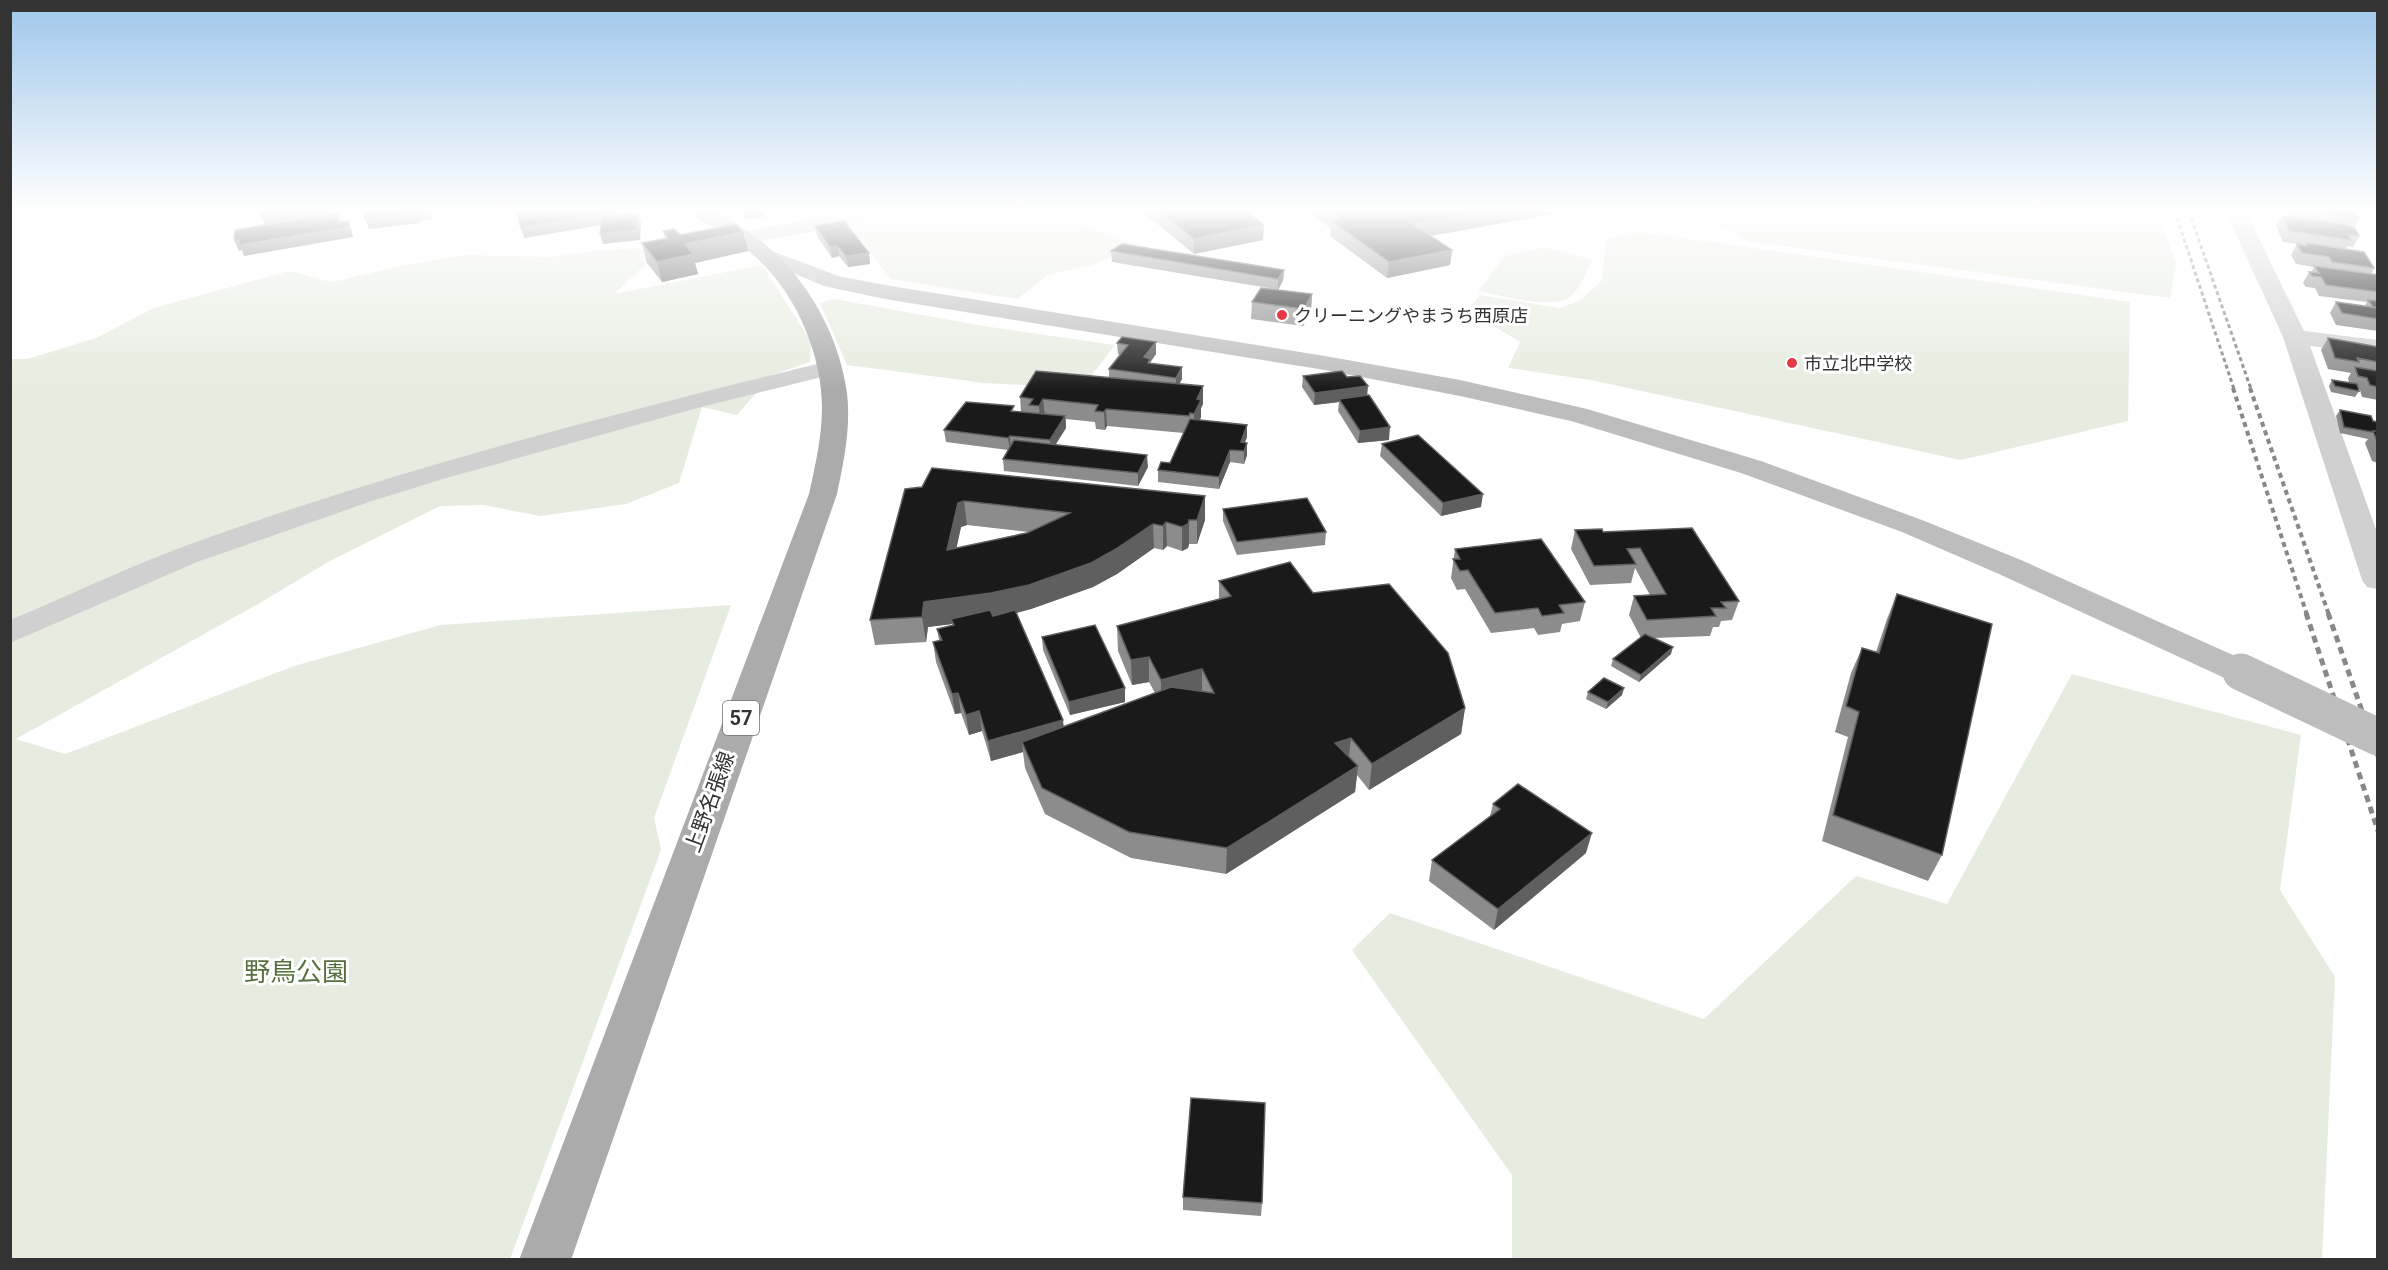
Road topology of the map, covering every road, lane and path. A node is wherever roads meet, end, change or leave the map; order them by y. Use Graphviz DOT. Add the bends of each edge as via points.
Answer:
graph roads {
  1 [pos="779,271"];
  2 [pos="804,271"];
  3 [pos="2264,271"];
  4 [pos="2295,337"];
  5 [pos="2378,347"];
  6 [pos="829,368"];
  7 [pos="2376,572"];
  8 [pos="10,633"];
  9 [pos="2378,737"];
  10 [pos="545,1260"];
  1 -- 6 [label="main road, 上野名張線 / 57" via="805,306"];
  2 -- 9 [label="street, bridge" via="853,286 1336,365 1578,415 1751,467 1912,526 2010,567"];
  3 -- 4 [label="street"];
  4 -- 5 [label="street"];
  4 -- 7 [label="street"];
  6 -- 8 [label="street" via="692,402 362,495 186,556"];
  6 -- 10 [label="main road, 上野名張線 / 57" via="834,424 823,494"];
}
